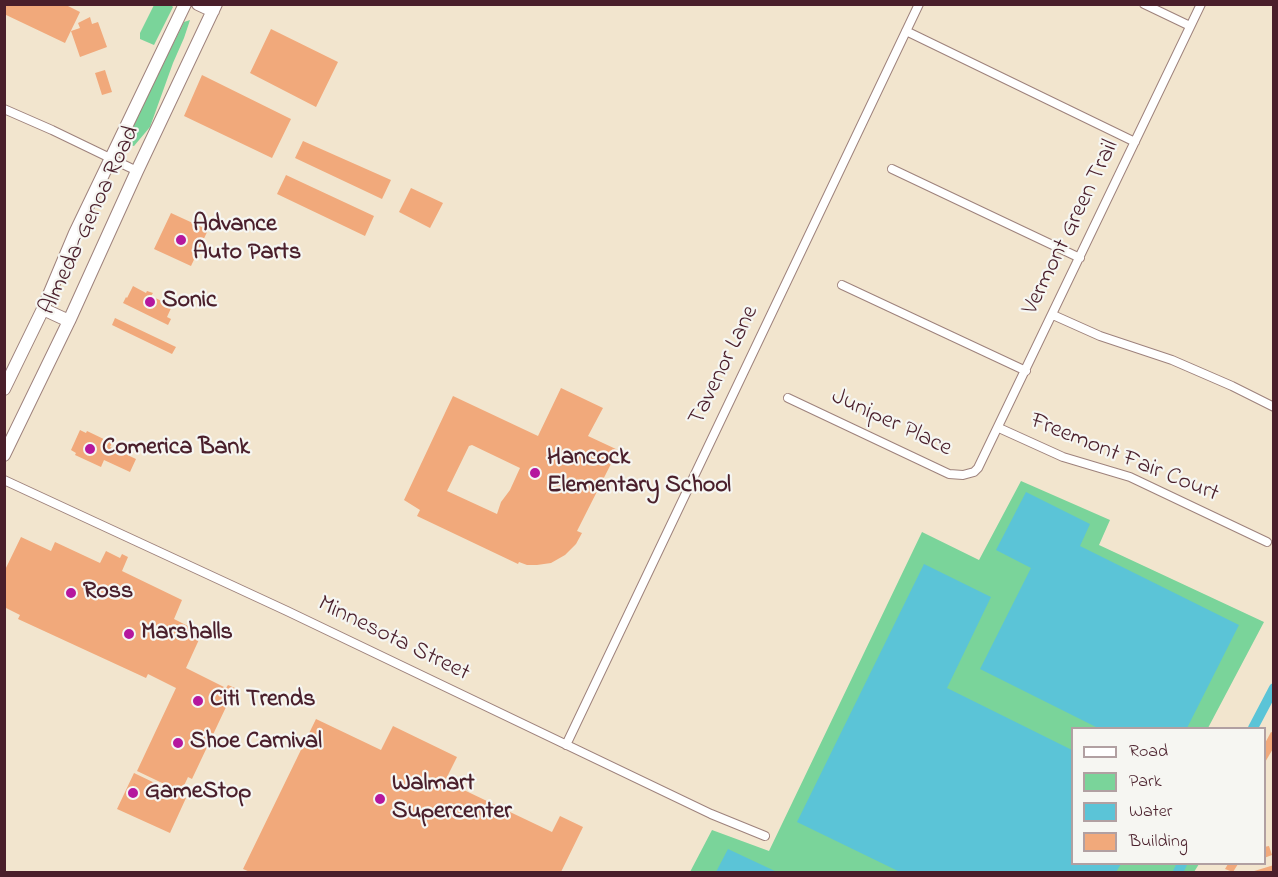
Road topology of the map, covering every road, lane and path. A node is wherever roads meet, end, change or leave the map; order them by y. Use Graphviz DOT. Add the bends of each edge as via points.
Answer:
graph roads {
  1 [pos="184,4"];
  2 [pos="198,4"];
  3 [pos="919,4"];
  4 [pos="1144,4"];
  5 [pos="1201,4"];
  6 [pos="214,8"];
  7 [pos="1190,26"];
  8 [pos="906,31"];
  9 [pos="4,109"];
  10 [pos="1135,142"];
  11 [pos="111,158"];
  12 [pos="892,169"];
  13 [pos="137,171"];
  14 [pos="1080,258"];
  15 [pos="842,285"];
  16 [pos="44,309"];
  17 [pos="1053,315"];
  18 [pos="69,321"];
  19 [pos="1026,371"];
  20 [pos="4,390"];
  21 [pos="788,398"];
  22 [pos="1274,406"];
  23 [pos="999,428"];
  24 [pos="4,455"];
  25 [pos="978,468"];
  26 [pos="4,480"];
  27 [pos="1267,542"];
  28 [pos="566,745"];
  29 [pos="765,836"];
  1 -- 11 [label="main road, Almeda-Genoa Road"];
  2 -- 6 [label="main road"];
  3 -- 8 [label="street, Tavenor Lane"];
  4 -- 7 [label="street"];
  5 -- 7 [label="street, Vermont Green Trail"];
  6 -- 13 [label="main road, Almeda-Genoa Road"];
  7 -- 10 [label="street, Vermont Green Trail"];
  8 -- 10 [label="street"];
  8 -- 28 [label="street, Tavenor Lane"];
  9 -- 11 [label="street"];
  10 -- 14 [label="street, Vermont Green Trail"];
  11 -- 13 [label="street"];
  11 -- 16 [label="main road, Almeda-Genoa Road"];
  12 -- 14 [label="street"];
  13 -- 18 [label="main road, Almeda-Genoa Road"];
  14 -- 17 [label="street, Vermont Green Trail"];
  15 -- 19 [label="street"];
  16 -- 18 [label="main road"];
  16 -- 20 [label="main road, Almeda-Genoa Road"];
  17 -- 19 [label="street, Vermont Green Trail"];
  17 -- 22 [label="street" via="1100,336 1172,360"];
  18 -- 24 [label="main road, Almeda-Genoa Road"];
  19 -- 23 [label="street, Vermont Green Trail"];
  21 -- 25 [label="street, Juniper Place" via="949,474 969,474"];
  23 -- 25 [label="street, Vermont Green Trail"];
  23 -- 27 [label="street, Freemont Fair Court" via="1063,457 1130,477"];
  26 -- 28 [label="street, Minnesota Street"];
  28 -- 29 [label="street, Minnesota Street"];
}
